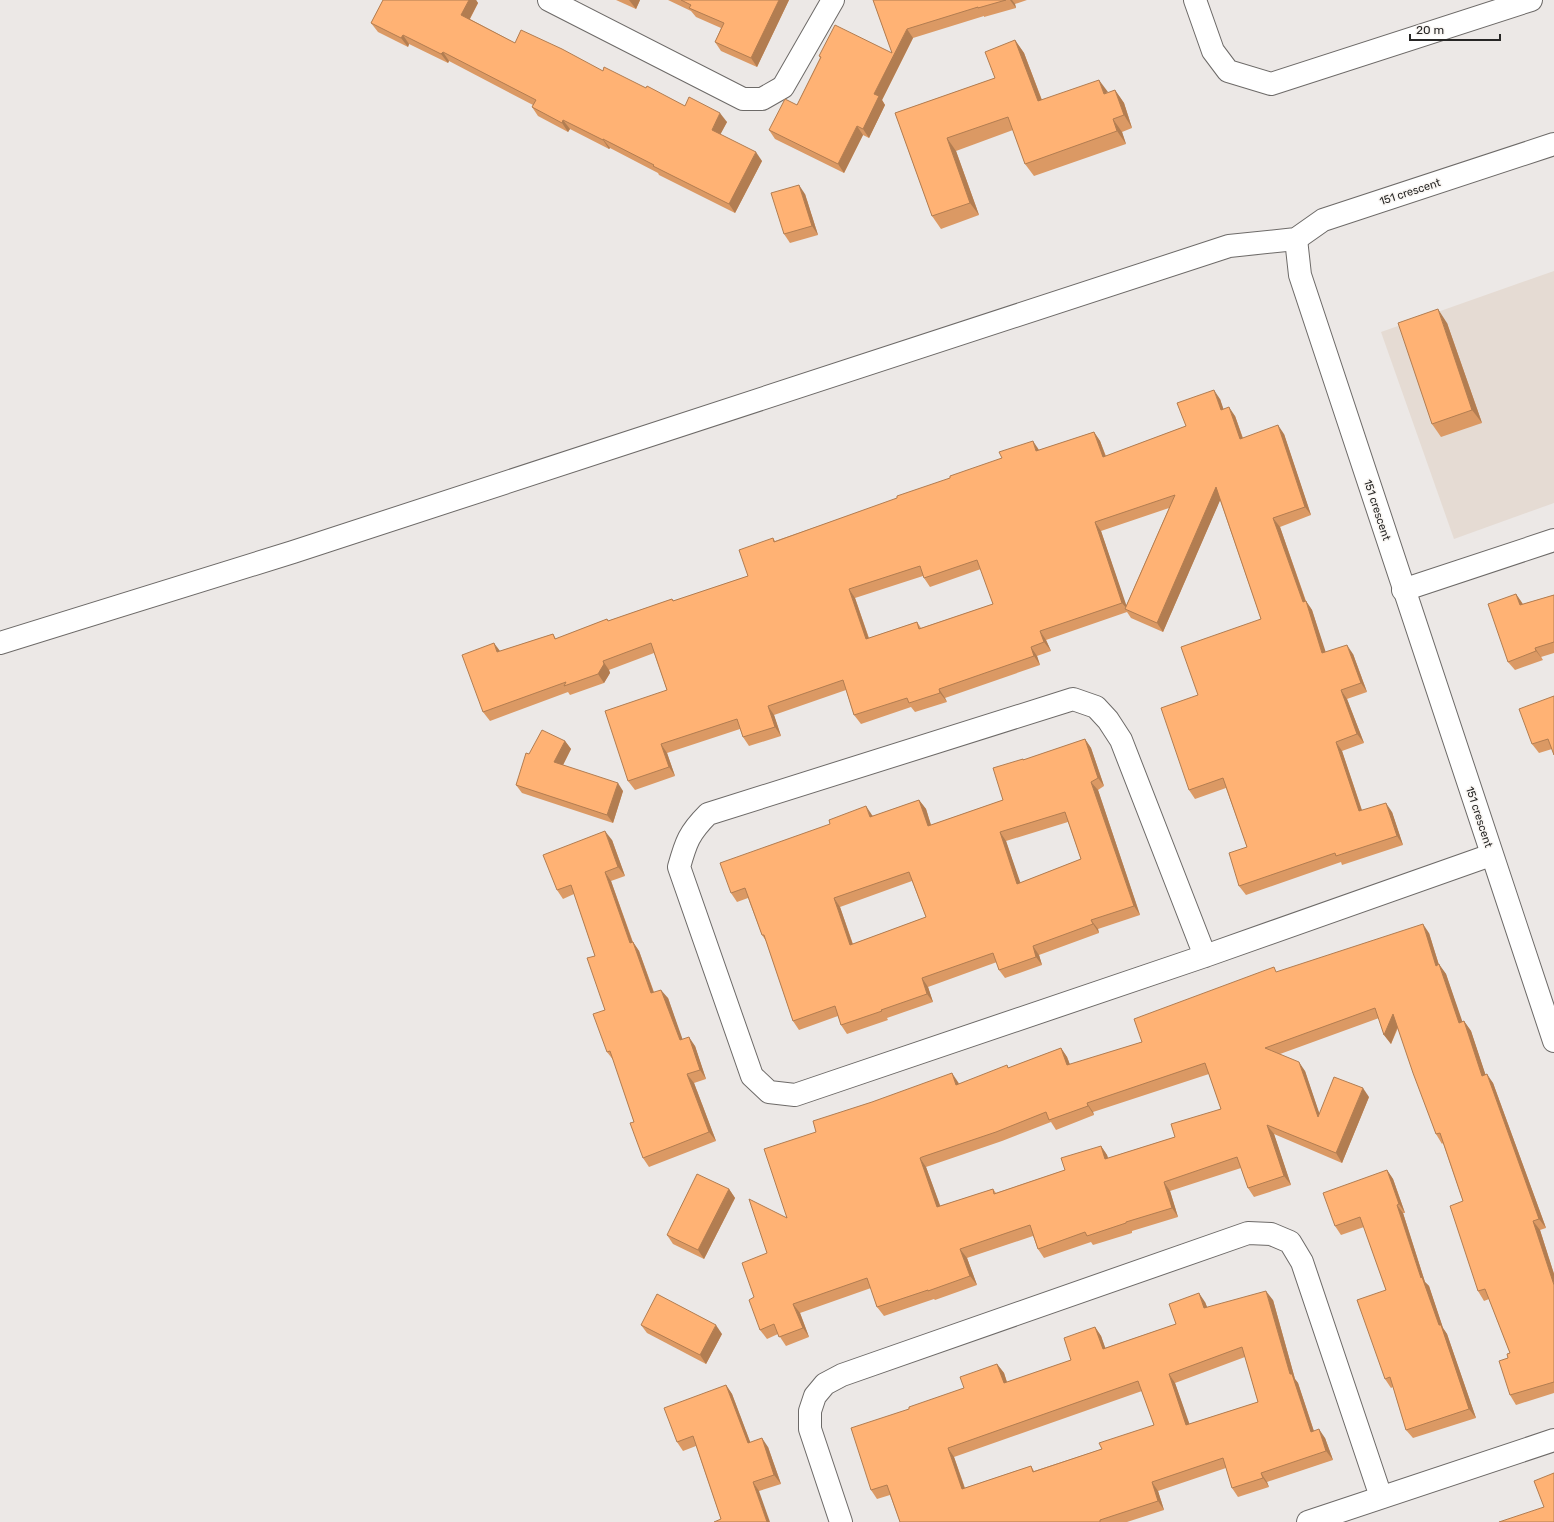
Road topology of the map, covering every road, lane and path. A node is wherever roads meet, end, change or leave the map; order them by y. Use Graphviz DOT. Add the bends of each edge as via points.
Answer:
graph roads {
  1 [pos="550,0"];
  2 [pos="833,0"];
  3 [pos="1195,0"];
  4 [pos="1531,0"];
  5 [pos="1554,144"];
  6 [pos="1296,239"];
  7 [pos="1554,540"];
  8 [pos="1403,590"];
  9 [pos="0,643"];
  10 [pos="1491,855"];
  11 [pos="1205,956"];
  12 [pos="1554,1041"];
  13 [pos="1554,1440"];
  14 [pos="1381,1497"];
  15 [pos="841,1522"];
  16 [pos="1308,1522"];
  1 -- 2 [label="street" via="743,99 762,98 783,86"];
  3 -- 4 [label="street" via="1213,50 1228,71 1271,84"];
  5 -- 6 [label="street, 151 crescent" via="1323,220"];
  6 -- 8 [label="street, 151 crescent" via="1300,275"];
  6 -- 9 [label="street" via="1230,246 300,549"];
  7 -- 8 [label="street"];
  8 -- 10 [label="street, 151 crescent"];
  10 -- 11 [label="street"];
  10 -- 12 [label="street, 151 crescent"];
  11 -- 11 [label="street" via="795,1095 769,1092 752,1076 680,867 686,843 695,827 708,814 1073,699 1096,707 1121,740"];
  13 -- 14 [label="street"];
  14 -- 15 [label="street" via="1302,1262 1290,1242 1271,1234 1248,1233 842,1375 825,1384 815,1396 810,1411 810,1429"];
  14 -- 16 [label="street"];
}
